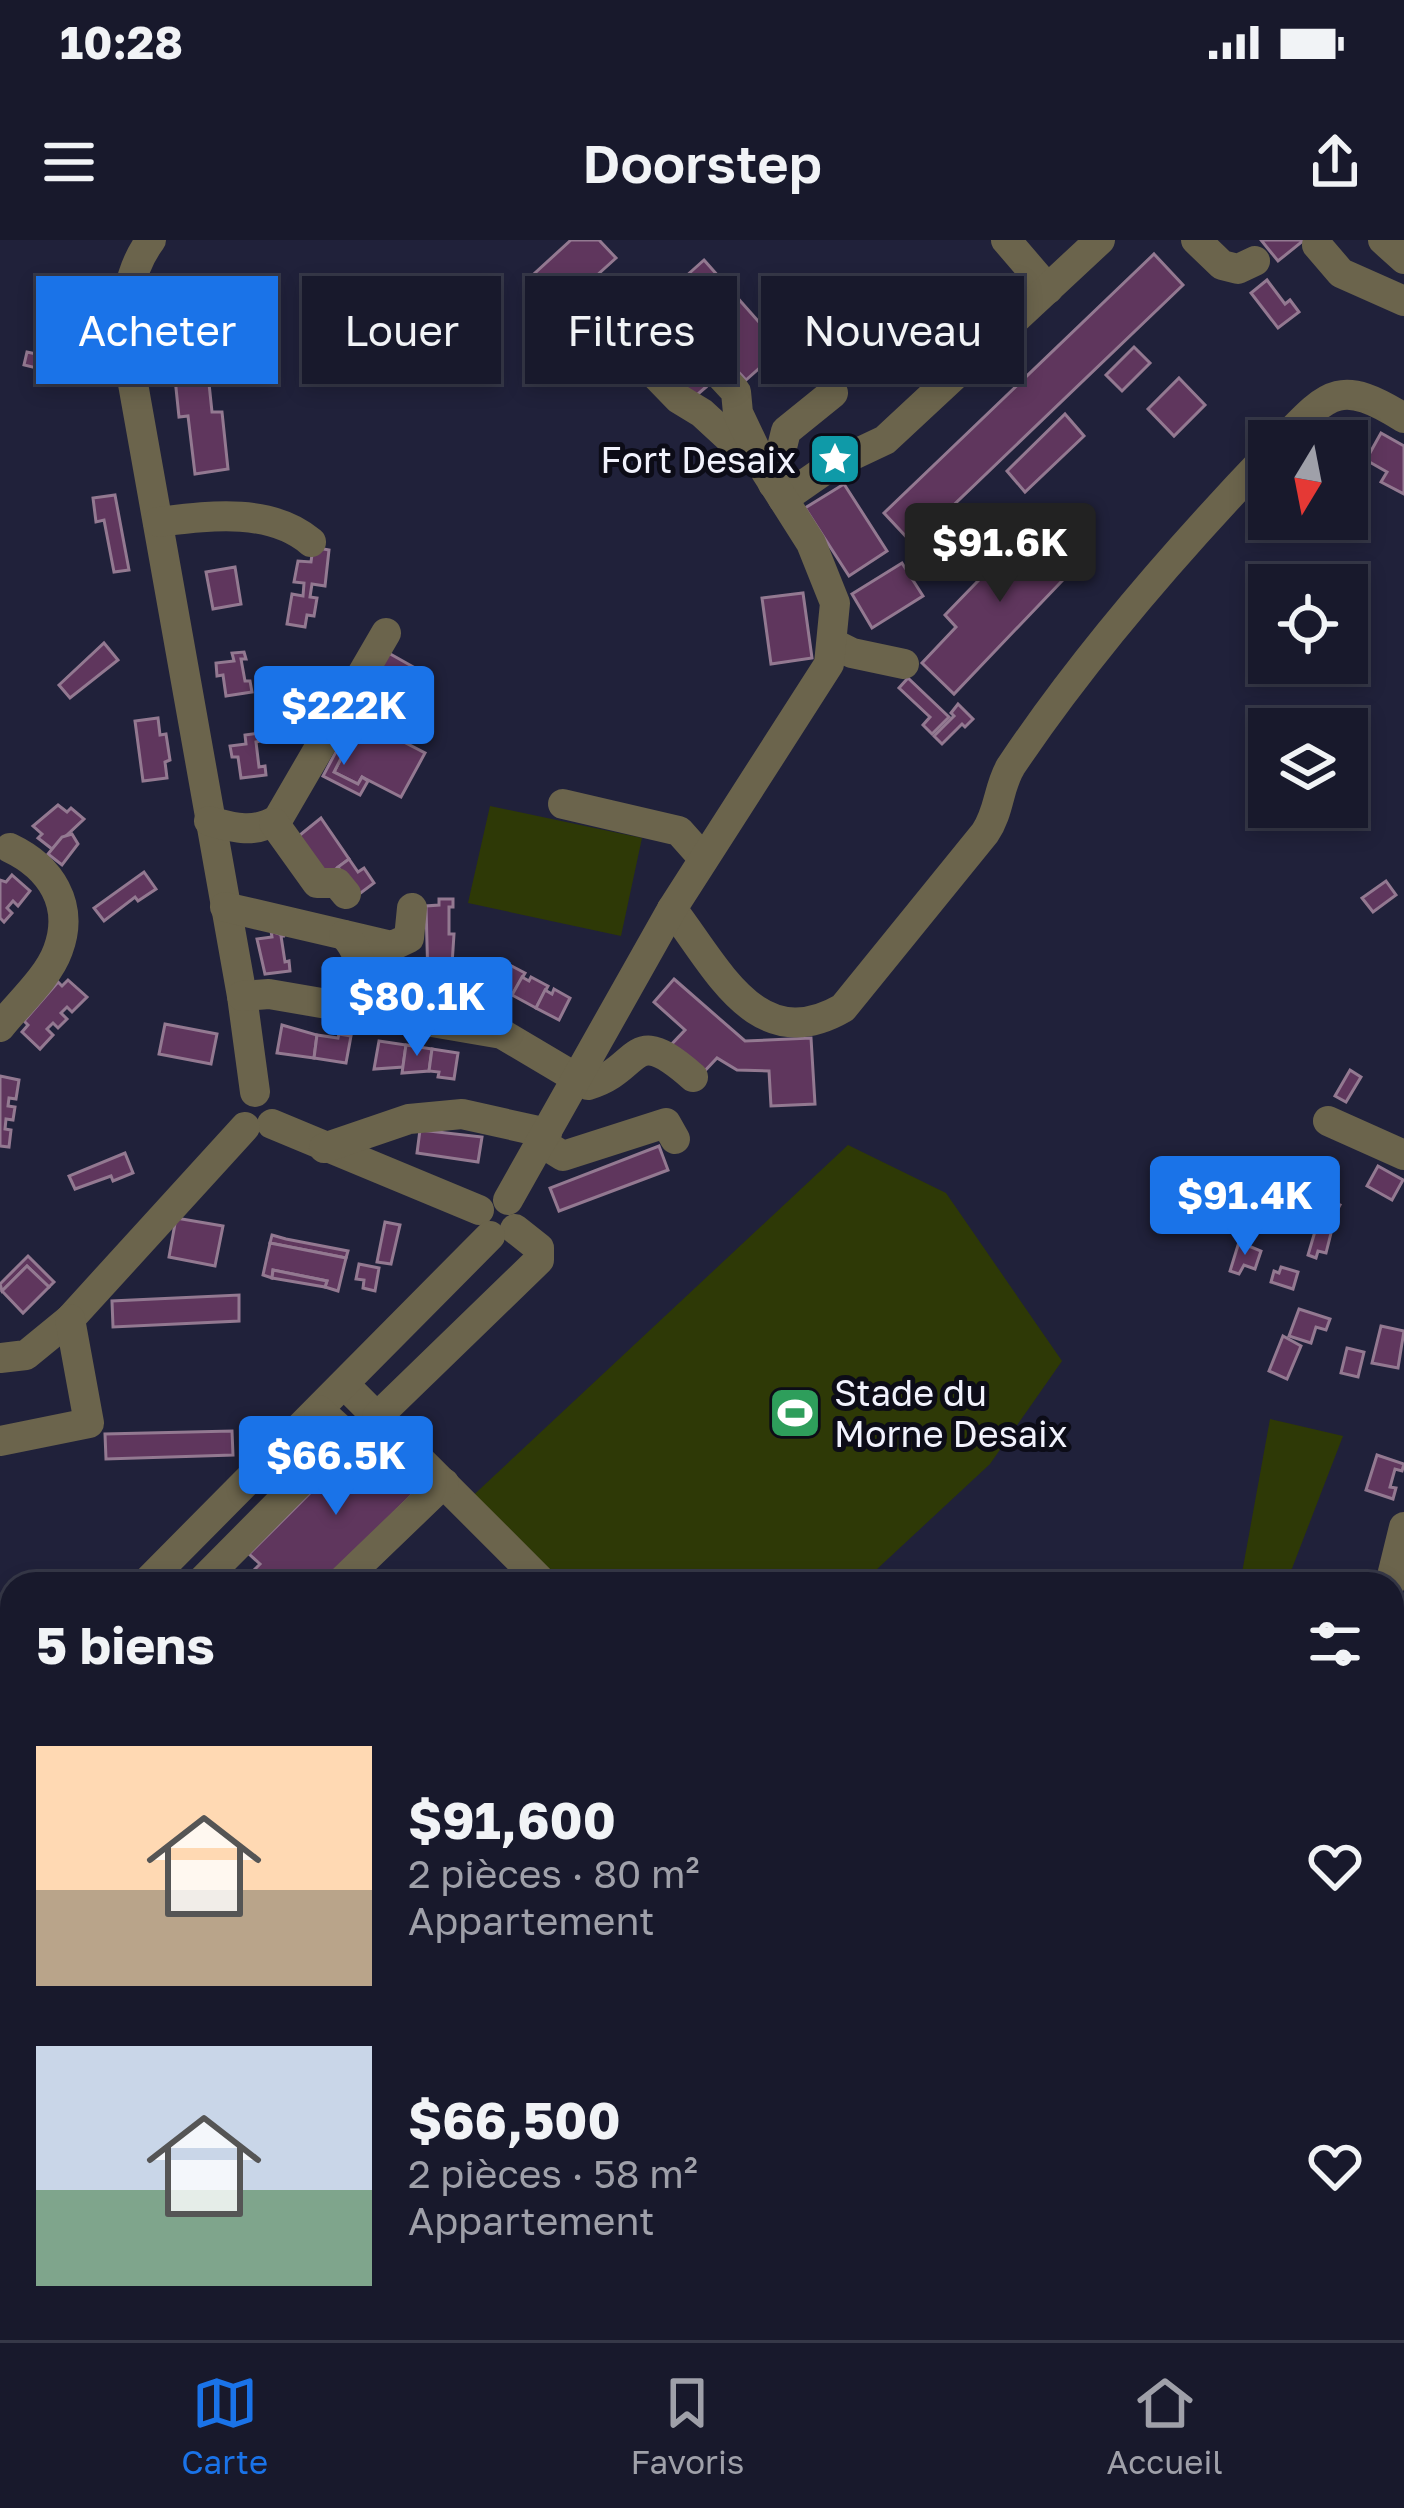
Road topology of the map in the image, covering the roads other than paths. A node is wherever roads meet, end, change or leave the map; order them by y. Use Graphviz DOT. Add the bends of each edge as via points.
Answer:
graph roads {
  1 [pos="151,240"];
  2 [pos="1006,240"];
  3 [pos="1196,240"];
  4 [pos="1383,240"];
  5 [pos="1316,245"];
  6 [pos="1083,246"];
  7 [pos="1404,259"];
  8 [pos="1255,261"];
  9 [pos="1048,289"];
  10 [pos="1404,301"];
  11 [pos="664,384"];
  12 [pos="729,384"];
  13 [pos="833,393"];
  14 [pos="1404,418"];
  15 [pos="1302,420"];
  16 [pos="1248,477"];
  17 [pos="774,485"];
  18 [pos="158,522"];
  19 [pos="310,542"];
  20 [pos="386,633"];
  21 [pos="834,644"];
  22 [pos="904,664"];
  23 [pos="563,804"];
  24 [pos="209,821"];
  25 [pos="274,823"];
  26 [pos="10,848"];
  27 [pos="703,858"];
  28 [pos="346,894"];
  29 [pos="225,907"];
  30 [pos="412,908"];
  31 [pos="672,909"];
  32 [pos="344,934"];
  33 [pos="382,987"];
  34 [pos="242,996"];
  35 [pos="0,1027"];
  36 [pos="693,1077"];
  37 [pos="576,1078"];
  38 [pos="1328,1121"];
  39 [pos="259,1125"];
  40 [pos="544,1138"];
  41 [pos="675,1139"];
  42 [pos="324,1148"];
  43 [pos="1404,1155"];
  44 [pos="498,1219"];
  45 [pos="70,1318"];
  46 [pos="0,1358"];
  47 [pos="344,1384"];
  48 [pos="319,1410"];
  49 [pos="377,1417"];
  50 [pos="0,1441"];
  51 [pos="444,1483"];
  52 [pos="1404,1527"];
  53 [pos="157,1572"];
  54 [pos="212,1572"];
  55 [pos="351,1572"];
  56 [pos="532,1572"];
  57 [pos="1393,1572"];
  1 -- 18 [label="street" via="130,282 124,318"];
  2 -- 9 [label="street"];
  3 -- 8 [label="street" via="1222,265"];
  4 -- 7 [label="street"];
  5 -- 10 [label="street" via="1342,273"];
  6 -- 9 [label="street"];
  9 -- 17 [label="street" via="881,443"];
  11 -- 17 [label="street"];
  12 -- 17 [label="street"];
  13 -- 17 [label="street" via="787,430"];
  14 -- 15 [label="street" via="1364,395 1343,394 1321,400"];
  16 -- 31 [label="street" via="1051,710 1007,772 985,833 843,1008 793,1024 756,1012"];
  17 -- 21 [label="street" via="832,592"];
  18 -- 19 [label="street" via="266,519"];
  18 -- 24 [label="street"];
  20 -- 25 [label="street"];
  21 -- 22 [label="street"];
  21 -- 27 [label="street" via="829,664"];
  23 -- 27 [label="street" via="679,831"];
  24 -- 25 [label="street" via="244,829"];
  24 -- 29 [label="street"];
  25 -- 28 [label="street" via="316,883 337,883"];
  26 -- 35 [label="street" via="32,858 53,883 62,930 50,964"];
  27 -- 31 [label="street"];
  29 -- 32 [label="street"];
  29 -- 34 [label="street"];
  30 -- 32 [label="street" via="402,943"];
  31 -- 37 [label="street"];
  32 -- 33 [label="street" via="366,976"];
  34 -- 37 [label="street" via="502,1034"];
  34 -- 39 [label="street" via="255,1092 276,1112"];
  36 -- 37 [label="street" via="653,1050 599,1082"];
  37 -- 40 [label="street"];
  38 -- 43 [label="street"];
  39 -- 42 [label="street"];
  39 -- 45 [label="street"];
  40 -- 41 [label="street" via="563,1156 666,1123"];
  40 -- 42 [label="street" via="462,1114 409,1120"];
  40 -- 44 [label="street"];
  42 -- 44 [label="street"];
  44 -- 47 [label="street"];
  44 -- 49 [label="street" via="539,1248 539,1260"];
  45 -- 46 [label="street" via="26,1355"];
  45 -- 50 [label="street" via="89,1423"];
  47 -- 48 [label="street"];
  47 -- 49 [label="street"];
  48 -- 53 [label="street"];
  48 -- 54 [label="street" via="340,1429 340,1442"];
  49 -- 51 [label="street"];
  51 -- 55 [label="street"];
  51 -- 56 [label="street"];
  52 -- 57 [label="street"];
}
